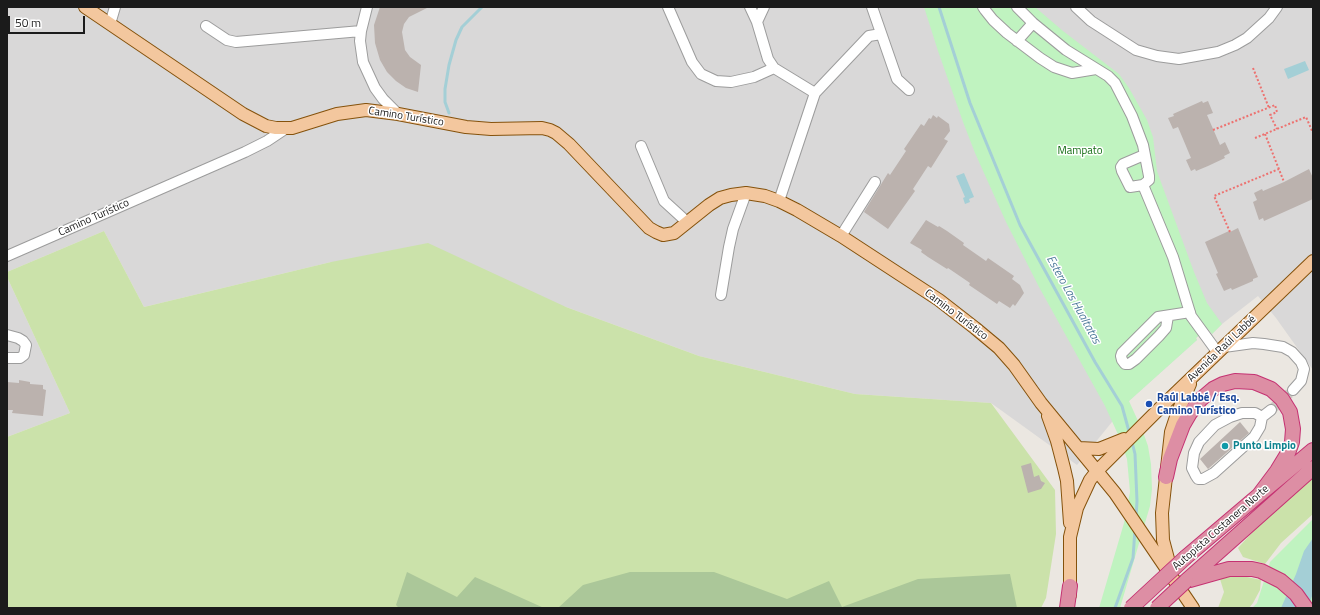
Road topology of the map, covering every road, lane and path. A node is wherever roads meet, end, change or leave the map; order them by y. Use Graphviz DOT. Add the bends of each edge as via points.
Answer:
graph roads {
  1 [pos="85,7"];
  2 [pos="115,7"];
  3 [pos="367,7"];
  4 [pos="668,7"];
  5 [pos="750,7"];
  6 [pos="764,7"];
  7 [pos="872,7"];
  8 [pos="984,7"];
  9 [pos="1017,7"];
  10 [pos="1076,7"];
  11 [pos="1277,7"];
  12 [pos="757,22"];
  13 [pos="1033,23"];
  14 [pos="110,24"];
  15 [pos="206,26"];
  16 [pos="361,31"];
  17 [pos="881,34"];
  18 [pos="1017,41"];
  19 [pos="774,68"];
  20 [pos="1253,68"];
  21 [pos="1096,69"];
  22 [pos="910,90"];
  23 [pos="815,93"];
  24 [pos="383,99"];
  25 [pos="1269,108"];
  26 [pos="374,111"];
  27 [pos="398,114"];
  28 [pos="285,129"];
  29 [pos="1277,129"];
  30 [pos="1213,130"];
  31 [pos="1313,133"];
  32 [pos="1265,134"];
  33 [pos="1255,138"];
  34 [pos="641,146"];
  35 [pos="1144,155"];
  36 [pos="1279,168"];
  37 [pos="875,182"];
  38 [pos="1284,182"];
  39 [pos="1143,185"];
  40 [pos="746,193"];
  41 [pos="779,201"];
  42 [pos="688,222"];
  43 [pos="1230,232"];
  44 [pos="841,236"];
  45 [pos="7,256"];
  46 [pos="1313,261"];
  47 [pos="721,295"];
  48 [pos="1190,312"];
  49 [pos="1168,316"];
  50 [pos="7,335"];
  51 [pos="1221,350"];
  52 [pos="7,358"];
  53 [pos="1193,377"];
  54 [pos="1293,390"];
  55 [pos="1041,403"];
  56 [pos="1271,410"];
  57 [pos="1262,417"];
  58 [pos="1079,448"];
  59 [pos="1113,450"];
  60 [pos="1313,450"];
  61 [pos="1313,468"];
  62 [pos="1096,471"];
  63 [pos="1166,477"];
  64 [pos="1259,495"];
  65 [pos="1070,537"];
  66 [pos="1180,581"];
  67 [pos="1070,586"];
  68 [pos="1067,608"];
  69 [pos="1071,608"];
  70 [pos="1131,608"];
  71 [pos="1157,608"];
  72 [pos="1193,608"];
  73 [pos="1306,608"];
  1 -- 14 [label="main road"];
  2 -- 14 [label="street"];
  3 -- 16 [label="street"];
  4 -- 19 [label="street" via="692,62 701,74 716,81 731,82 754,77"];
  5 -- 12 [label="street"];
  6 -- 12 [label="street"];
  7 -- 17 [label="street"];
  8 -- 18 [label="street" via="993,20"];
  9 -- 13 [label="street"];
  10 -- 11 [label="street" via="1091,21 1136,50 1179,59 1218,52 1235,45 1269,18"];
  12 -- 19 [label="street" via="768,59"];
  13 -- 18 [label="street"];
  13 -- 21 [label="street" via="1066,50"];
  14 -- 28 [label="main road" via="254,120 266,126"];
  15 -- 16 [label="street" via="227,40 236,42"];
  16 -- 24 [label="street" via="361,52 366,71"];
  17 -- 22 [label="street" via="897,79"];
  17 -- 23 [label="street" via="869,36"];
  18 -- 21 [label="street" via="1054,67 1066,72"];
  19 -- 23 [label="street"];
  20 -- 25 [label="path"];
  21 -- 35 [label="street" via="1115,83 1141,140"];
  23 -- 41 [label="street"];
  24 -- 26 [label="street"];
  24 -- 27 [label="street"];
  25 -- 29 [label="path" via="1275,105 1278,112 1270,115"];
  25 -- 30 [label="path"];
  26 -- 27 [label="main road, Camino Turístico"];
  26 -- 28 [label="main road, Camino Turístico" via="337,114"];
  27 -- 42 [label="main road, Camino Turístico" via="466,127 550,130 563,138 652,230 670,235"];
  28 -- 45 [label="street, Camino Turístico" via="245,152"];
  29 -- 31 [label="path" via="1306,117"];
  29 -- 32 [label="path"];
  32 -- 33 [label="path"];
  32 -- 36 [label="path"];
  34 -- 42 [label="street" via="664,201"];
  35 -- 39 [label="street" via="1149,180"];
  35 -- 39 [label="street" via="1123,164 1121,168 1130,186"];
  36 -- 38 [label="path"];
  36 -- 43 [label="path" via="1214,196"];
  37 -- 44 [label="street"];
  39 -- 48 [label="street" via="1173,257"];
  40 -- 41 [label="main road, Camino Turístico"];
  40 -- 42 [label="main road, Camino Turístico" via="720,198"];
  40 -- 47 [label="street" via="729,247"];
  41 -- 44 [label="main road, Camino Turístico"];
  44 -- 55 [label="main road, Camino Turístico" via="933,296 975,328 1006,356"];
  46 -- 51 [label="main road, Avenida Raúl Labbé"];
  48 -- 49 [label="street"];
  48 -- 51 [label="street" via="1194,321"];
  49 -- 49 [label="street" via="1166,328 1159,336 1136,359 1125,364 1120,356 1122,353 1158,317"];
  50 -- 52 [label="street" via="18,338 26,345 24,355 20,358"];
  51 -- 53 [label="main road, Avenida Raúl Labbé"];
  51 -- 54 [label="street" via="1258,344 1288,349 1297,356 1304,369 1301,381"];
  53 -- 59 [label="main road, Avenida Raúl Labbé" via="1134,434"];
  53 -- 63 [label="main road" via="1173,423"];
  55 -- 58 [label="main road, Camino Turístico"];
  55 -- 65 [label="main road" via="1052,428 1067,481"];
  56 -- 57 [label="street"];
  57 -- 57 [label="street" via="1255,413 1242,413 1215,425 1199,442 1194,453 1192,468 1198,479 1210,476 1254,437"];
  58 -- 59 [label="main road"];
  58 -- 62 [label="main road, Camino Turístico"];
  59 -- 62 [label="main road, Avenida Raúl Labbé"];
  60 -- 64 [label="highway, Autopista Costanera Norte"];
  61 -- 66 [label="highway, Autopista Costanera Norte" via="1199,569"];
  62 -- 65 [label="main road, Avenida Raúl Labbé" via="1081,498"];
  62 -- 66 [label="main road, Camino Turístico" via="1115,493 1157,555"];
  63 -- 64 [label="highway" via="1183,425 1200,400 1223,384 1235,381 1254,382 1272,389 1282,399 1290,412 1293,429 1288,454"];
  63 -- 66 [label="main road" via="1162,530 1165,550"];
  64 -- 70 [label="highway, Autopista Costanera Norte, bridge"];
  65 -- 67 [label="main road"];
  66 -- 71 [label="highway, Autopista Costanera Norte, bridge"];
  66 -- 72 [label="main road, Camino Turístico"];
  66 -- 73 [label="highway" via="1219,571 1252,569 1281,581 1296,594"];
  67 -- 68 [label="highway"];
  67 -- 69 [label="main road"];
}
